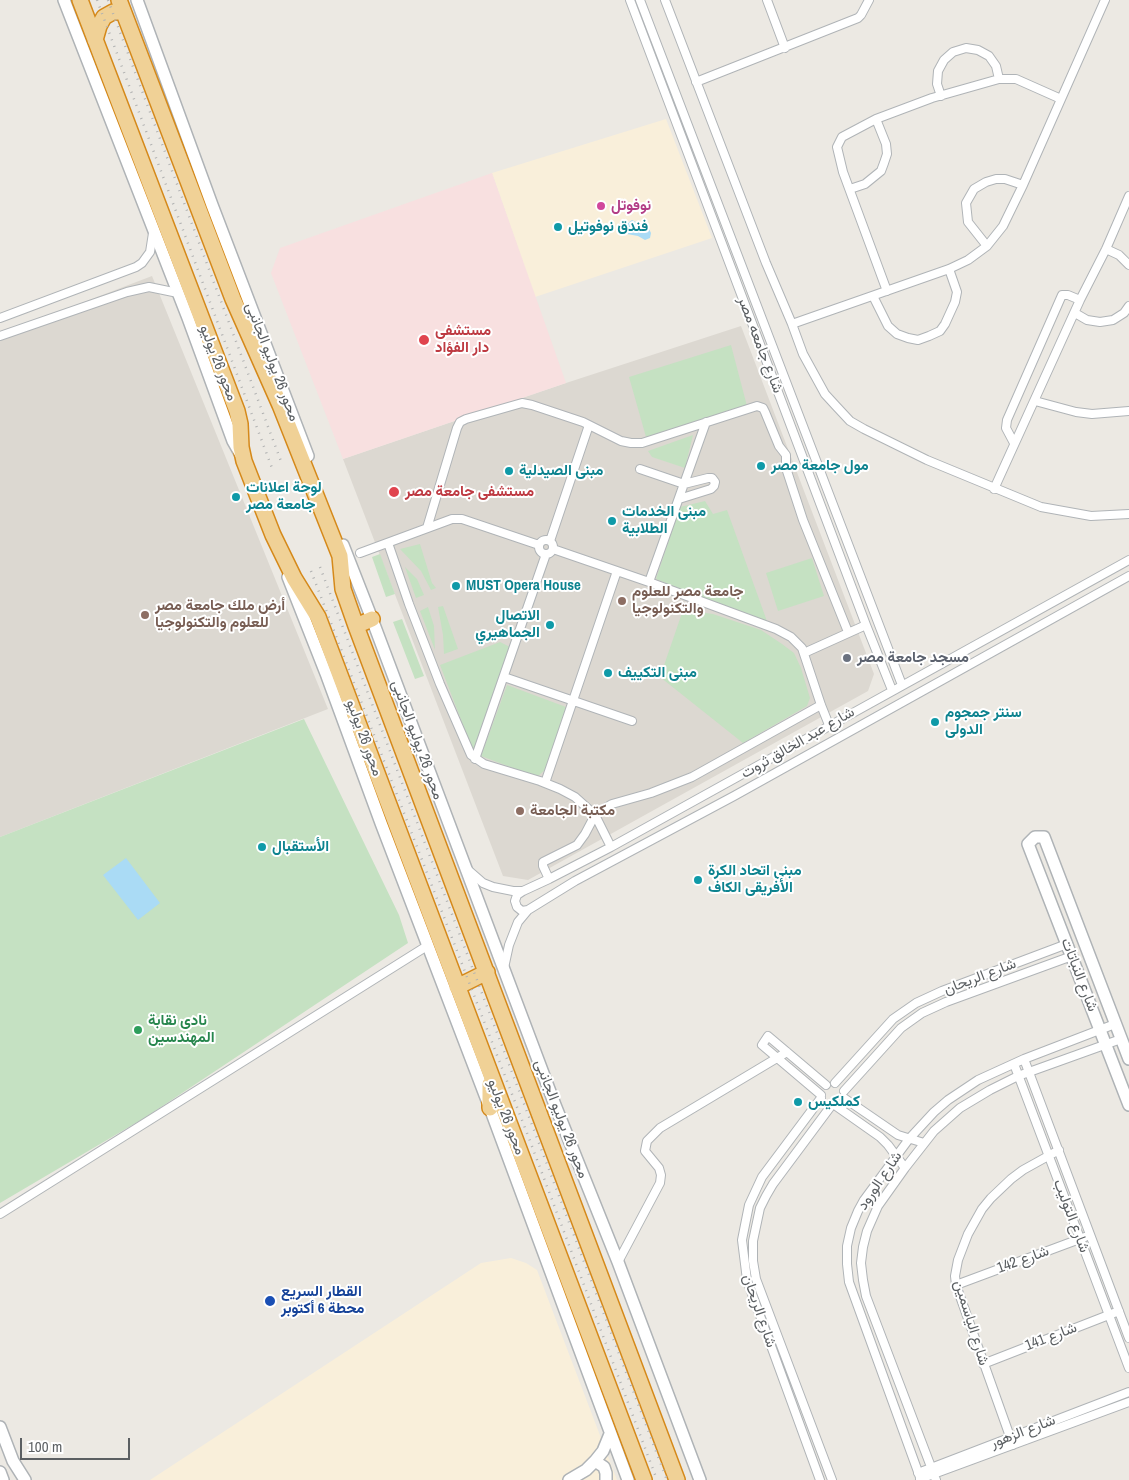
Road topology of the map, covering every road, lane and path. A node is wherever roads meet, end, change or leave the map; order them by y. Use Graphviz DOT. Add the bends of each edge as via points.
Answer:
graph roads {
  1 [pos="64,0"];
  2 [pos="80,0"];
  3 [pos="137,0"];
  4 [pos="630,0"];
  5 [pos="640,0"];
  6 [pos="665,0"];
  7 [pos="767,0"];
  8 [pos="869,0"];
  9 [pos="1105,0"];
  10 [pos="121,6"];
  11 [pos="95,40"];
  12 [pos="785,48"];
  13 [pos="999,79"];
  14 [pos="696,82"];
  15 [pos="941,96"];
  16 [pos="1061,99"];
  17 [pos="876,119"];
  18 [pos="1023,186"];
  19 [pos="850,189"];
  20 [pos="1129,196"];
  21 [pos="153,232"];
  22 [pos="986,246"];
  23 [pos="1106,249"];
  24 [pos="1129,265"];
  25 [pos="949,269"];
  26 [pos="887,291"];
  27 [pos="178,293"];
  28 [pos="873,296"];
  29 [pos="1080,300"];
  30 [pos="1129,306"];
  31 [pos="1075,313"];
  32 [pos="0,318"];
  33 [pos="792,324"];
  34 [pos="0,336"];
  35 [pos="1035,401"];
  36 [pos="1129,411"];
  37 [pos="706,422"];
  38 [pos="589,424"];
  39 [pos="1014,443"];
  40 [pos="305,458"];
  41 [pos="244,461"];
  42 [pos="640,469"];
  43 [pos="684,484"];
  44 [pos="994,489"];
  45 [pos="679,500"];
  46 [pos="1129,514"];
  47 [pos="427,528"];
  48 [pos="388,543"];
  49 [pos="539,545"];
  50 [pos="550,548"];
  51 [pos="360,553"];
  52 [pos="1129,560"];
  53 [pos="617,571"];
  54 [pos="1129,576"];
  55 [pos="649,582"];
  56 [pos="372,619"];
  57 [pos="866,625"];
  58 [pos="356,626"];
  59 [pos="848,632"];
  60 [pos="804,653"];
  61 [pos="333,673"];
  62 [pos="504,677"];
  63 [pos="902,685"];
  64 [pos="892,690"];
  65 [pos="572,700"];
  66 [pos="820,705"];
  67 [pos="632,721"];
  68 [pos="830,725"];
  69 [pos="474,759"];
  70 [pos="544,783"];
  71 [pos="595,815"];
  72 [pos="611,847"];
  73 [pos="464,867"];
  74 [pos="549,879"];
  75 [pos="523,891"];
  76 [pos="528,910"];
  77 [pos="1067,944"];
  78 [pos="427,946"];
  79 [pos="1072,956"];
  80 [pos="504,970"];
  81 [pos="486,972"];
  82 [pos="457,987"];
  83 [pos="942,991"];
  84 [pos="946,1002"];
  85 [pos="1115,1024"];
  86 [pos="1100,1030"];
  87 [pos="1121,1039"];
  88 [pos="1106,1045"];
  89 [pos="787,1052"];
  90 [pos="778,1058"];
  91 [pos="1024,1059"];
  92 [pos="1129,1059"];
  93 [pos="1014,1064"];
  94 [pos="1029,1071"];
  95 [pos="490,1075"];
  96 [pos="1018,1076"];
  97 [pos="835,1083"];
  98 [pos="826,1085"];
  99 [pos="844,1095"];
  100 [pos="821,1096"];
  101 [pos="1129,1105"];
  102 [pos="834,1106"];
  103 [pos="490,1108"];
  104 [pos="909,1139"];
  105 [pos="924,1143"];
  106 [pos="1059,1150"];
  107 [pos="1048,1155"];
  108 [pos="896,1156"];
  109 [pos="905,1168"];
  110 [pos="0,1214"];
  111 [pos="746,1219"];
  112 [pos="756,1222"];
  113 [pos="1090,1235"];
  114 [pos="1080,1239"];
  115 [pos="618,1262"];
  116 [pos="956,1285"];
  117 [pos="871,1307"];
  118 [pos="858,1310"];
  119 [pos="1119,1311"];
  120 [pos="1109,1315"];
  121 [pos="880,1332"];
  122 [pos="868,1336"];
  123 [pos="1129,1338"];
  124 [pos="983,1364"];
  125 [pos="1129,1368"];
  126 [pos="1129,1392"];
  127 [pos="1129,1402"];
  128 [pos="0,1427"];
  129 [pos="610,1434"];
  130 [pos="1012,1441"];
  131 [pos="595,1461"];
  132 [pos="0,1472"];
  133 [pos="933,1474"];
  134 [pos="919,1477"];
  135 [pos="3,1480"];
  136 [pos="25,1480"];
  137 [pos="569,1480"];
  138 [pos="606,1480"];
  139 [pos="628,1480"];
  140 [pos="644,1480"];
  141 [pos="677,1480"];
  142 [pos="700,1480"];
  143 [pos="820,1480"];
  144 [pos="832,1480"];
  1 -- 21 [label="main road"];
  2 -- 11 [label="highway, محور 26 يوليو"];
  3 -- 40 [label="main road, محور 26 يوليو الجانبى"];
  4 -- 57 [label="street, شارع جامعه مصر"];
  5 -- 63 [label="street, شارع جامعه مصر"];
  6 -- 14 [label="street"];
  7 -- 12 [label="street"];
  8 -- 12 [label="street" via="858,18"];
  9 -- 16 [label="street"];
  10 -- 11 [label="highway" via="104,17"];
  10 -- 40 [label="highway" via="233,299"];
  11 -- 41 [label="highway, محور 26 يوليو" via="237,411"];
  12 -- 14 [label="street"];
  13 -- 15 [label="street"];
  13 -- 15 [label="street" via="989,56 966,48 953,52 938,71 937,84"];
  13 -- 16 [label="street" via="1016,79"];
  14 -- 33 [label="street"];
  15 -- 17 [label="street"];
  16 -- 18 [label="street"];
  17 -- 19 [label="street" via="886,144 884,163 865,184"];
  17 -- 19 [label="street" via="842,137 838,147"];
  18 -- 22 [label="street" via="1003,226"];
  18 -- 22 [label="street" via="996,179 974,189 966,203 968,222"];
  19 -- 26 [label="street"];
  20 -- 23 [label="street"];
  21 -- 27 [label="main road"];
  21 -- 32 [label="street" via="150,252 136,268"];
  22 -- 25 [label="street"];
  23 -- 24 [label="street"];
  23 -- 29 [label="street"];
  25 -- 26 [label="street"];
  25 -- 28 [label="street" via="956,292 955,302 940,331 918,340 897,334 888,326"];
  26 -- 28 [label="street"];
  27 -- 34 [label="street" via="149,288 127,292"];
  27 -- 41 [label="main road" via="233,441"];
  28 -- 33 [label="street"];
  29 -- 31 [label="street"];
  29 -- 39 [label="street" via="1062,296 1007,420 1006,428"];
  30 -- 31 [label="street" via="1112,320 1100,322 1086,320"];
  31 -- 35 [label="street"];
  33 -- 44 [label="street" via="803,354 825,394 850,420 927,460"];
  35 -- 36 [label="street" via="1092,414"];
  35 -- 39 [label="street"];
  37 -- 38 [label="street" via="642,443 621,441"];
  37 -- 43 [label="street"];
  37 -- 59 [label="street" via="754,406 763,408 786,455 786,468 803,520"];
  38 -- 47 [label="street" via="522,403 460,422"];
  38 -- 50 [label="street"];
  39 -- 44 [label="street"];
  40 -- 56 [label="main road, محور 26 يوليو الجانبى"];
  40 -- 58 [label="highway" via="340,556 343,589"];
  41 -- 61 [label="highway, محور 26 يوليو" via="273,535 318,617"];
  42 -- 43 [label="street"];
  43 -- 45 [label="street"];
  43 -- 45 [label="street" via="708,478 715,482 712,489"];
  44 -- 46 [label="street" via="1040,507 1070,513 1091,516"];
  45 -- 55 [label="street"];
  47 -- 48 [label="street"];
  47 -- 49 [label="street" via="462,519"];
  48 -- 51 [label="street"];
  48 -- 69 [label="street" via="440,684"];
  49 -- 50 [label="street" via="545,540"];
  49 -- 50 [label="street" via="539,551"];
  50 -- 53 [label="street"];
  50 -- 62 [label="street"];
  52 -- 63 [label="street, شارع عبد الخالق ثروت"];
  53 -- 55 [label="street"];
  53 -- 65 [label="street"];
  54 -- 76 [label="street, شارع عبد الخالق ثروت" via="575,881"];
  55 -- 60 [label="street" via="776,629 795,640"];
  56 -- 58 [label="highway"];
  56 -- 73 [label="main road, محور 26 يوليو الجانبى"];
  57 -- 59 [label="street"];
  57 -- 64 [label="street, شارع جامعه مصر"];
  58 -- 81 [label="highway"];
  59 -- 60 [label="street"];
  60 -- 66 [label="street"];
  61 -- 78 [label="main road"];
  61 -- 82 [label="highway, محور 26 يوليو"];
  62 -- 65 [label="street"];
  62 -- 69 [label="street"];
  63 -- 64 [label="street, شارع عبد الخالق ثروت"];
  64 -- 68 [label="street, شارع عبد الخالق ثروت"];
  65 -- 67 [label="street"];
  65 -- 70 [label="street"];
  66 -- 68 [label="street"];
  66 -- 71 [label="street" via="692,776 651,793 612,804"];
  68 -- 72 [label="street, شارع عبد الخالق ثروت"];
  69 -- 70 [label="street"];
  70 -- 71 [label="street" via="569,793"];
  71 -- 72 [label="street"];
  71 -- 74 [label="street" via="577,845 543,862"];
  72 -- 74 [label="street, شارع عبد الخالق ثروت"];
  73 -- 75 [label="street, شارع عبد الخالق ثروت" via="493,888"];
  73 -- 80 [label="main road, محور 26 يوليو الجانبى"];
  74 -- 75 [label="street, شارع عبد الخالق ثروت"];
  75 -- 76 [label="street" via="515,901 522,911"];
  76 -- 80 [label="street, شارع عبد الخالق ثروت" via="513,933"];
  77 -- 79 [label="main road, شارع النباتات"];
  77 -- 83 [label="street, شارع الريحان"];
  77 -- 85 [label="main road, شارع النباتات" via="1028,844 1035,837 1044,837"];
  78 -- 103 [label="main road"];
  78 -- 110 [label="street"];
  79 -- 84 [label="street, شارع الريحان"];
  79 -- 86 [label="main road, شارع النباتات"];
  80 -- 115 [label="main road, محور 26 يوليو الجانبى"];
  81 -- 82 [label="highway"];
  81 -- 141 [label="highway"];
  82 -- 95 [label="highway, محور 26 يوليو"];
  83 -- 84 [label="street"];
  83 -- 97 [label="street, شارع الريحان" via="923,999 893,1020"];
  84 -- 99 [label="street, شارع الريحان" via="901,1028"];
  85 -- 86 [label="street, شارع الورود"];
  85 -- 87 [label="main road, شارع النباتات"];
  86 -- 88 [label="main road, شارع النباتات"];
  86 -- 91 [label="street, شارع الورود"];
  87 -- 88 [label="street, شارع الورود"];
  87 -- 92 [label="main road, شارع النباتات"];
  88 -- 94 [label="street, شارع الورود"];
  88 -- 101 [label="main road, شارع النباتات"];
  89 -- 90 [label="street"];
  89 -- 90 [label="street" via="768,1036 762,1045"];
  89 -- 98 [label="street"];
  90 -- 100 [label="street"];
  90 -- 115 [label="street" via="660,1128 647,1141 645,1151 659,1168 660,1183"];
  91 -- 93 [label="street, شارع الورود"];
  91 -- 94 [label="street, شارع التوليب"];
  93 -- 96 [label="street, شارع التوليب"];
  93 -- 104 [label="street, شارع الورود" via="978,1080 948,1100"];
  94 -- 96 [label="street, شارع الورود"];
  94 -- 106 [label="street, شارع التوليب"];
  95 -- 103 [label="highway"];
  95 -- 140 [label="highway, محور 26 يوليو"];
  96 -- 105 [label="street, شارع الورود" via="960,1108"];
  96 -- 107 [label="street, شارع التوليب"];
  97 -- 98 [label="street"];
  97 -- 99 [label="street" via="841,1086"];
  98 -- 100 [label="street"];
  99 -- 102 [label="street" via="841,1103"];
  99 -- 104 [label="street" via="898,1135"];
  100 -- 102 [label="street" via="825,1104"];
  100 -- 111 [label="street, شارع الريحان" via="762,1177"];
  102 -- 108 [label="street" via="880,1137"];
  102 -- 112 [label="street, شارع الريحان" via="773,1184"];
  103 -- 129 [label="main road"];
  104 -- 105 [label="street"];
  104 -- 108 [label="street, شارع الورود"];
  105 -- 109 [label="street, شارع الورود"];
  106 -- 107 [label="street, شارع الياسمين"];
  106 -- 113 [label="street, شارع التوليب"];
  107 -- 114 [label="street, شارع التوليب"];
  107 -- 116 [label="street, شارع الياسمين" via="1012,1178 982,1209 962,1247"];
  108 -- 109 [label="street"];
  108 -- 118 [label="street, شارع الورود" via="864,1200 851,1228 847,1264"];
  109 -- 117 [label="street, شارع الورود" via="878,1206 866,1232 863,1280"];
  111 -- 112 [label="street"];
  111 -- 143 [label="street, شارع الريحان" via="742,1240 747,1280"];
  112 -- 144 [label="street, شارع الريحان" via="753,1261 756,1278"];
  113 -- 114 [label="street, شارع 142"];
  113 -- 119 [label="street, شارع التوليب"];
  114 -- 116 [label="street, شارع 142"];
  114 -- 120 [label="street, شارع التوليب"];
  115 -- 142 [label="main road, محور 26 يوليو الجانبى"];
  116 -- 124 [label="street, شارع الياسمين"];
  117 -- 118 [label="street"];
  117 -- 121 [label="street, شارع الورود"];
  118 -- 122 [label="street, شارع الورود"];
  119 -- 120 [label="street, شارع 141"];
  119 -- 123 [label="street, شارع التوليب"];
  120 -- 124 [label="street, شارع 141"];
  120 -- 125 [label="street, شارع التوليب"];
  121 -- 122 [label="street"];
  121 -- 133 [label="street, شارع الورود"];
  122 -- 134 [label="street, شارع الورود"];
  124 -- 130 [label="street, شارع الياسمين"];
  126 -- 130 [label="street, شارع الزهور"];
  127 -- 130 [label="street, شارع الزهور"];
  128 -- 136 [label="main road" via="13,1461"];
  129 -- 131 [label="main road"];
  129 -- 139 [label="main road"];
  130 -- 133 [label="street, شارع الزهور"];
  131 -- 137 [label="main road"];
  131 -- 138 [label="main road" via="604,1467"];
  132 -- 135 [label="main road"];
  133 -- 134 [label="street, شارع الزهور"];
}
